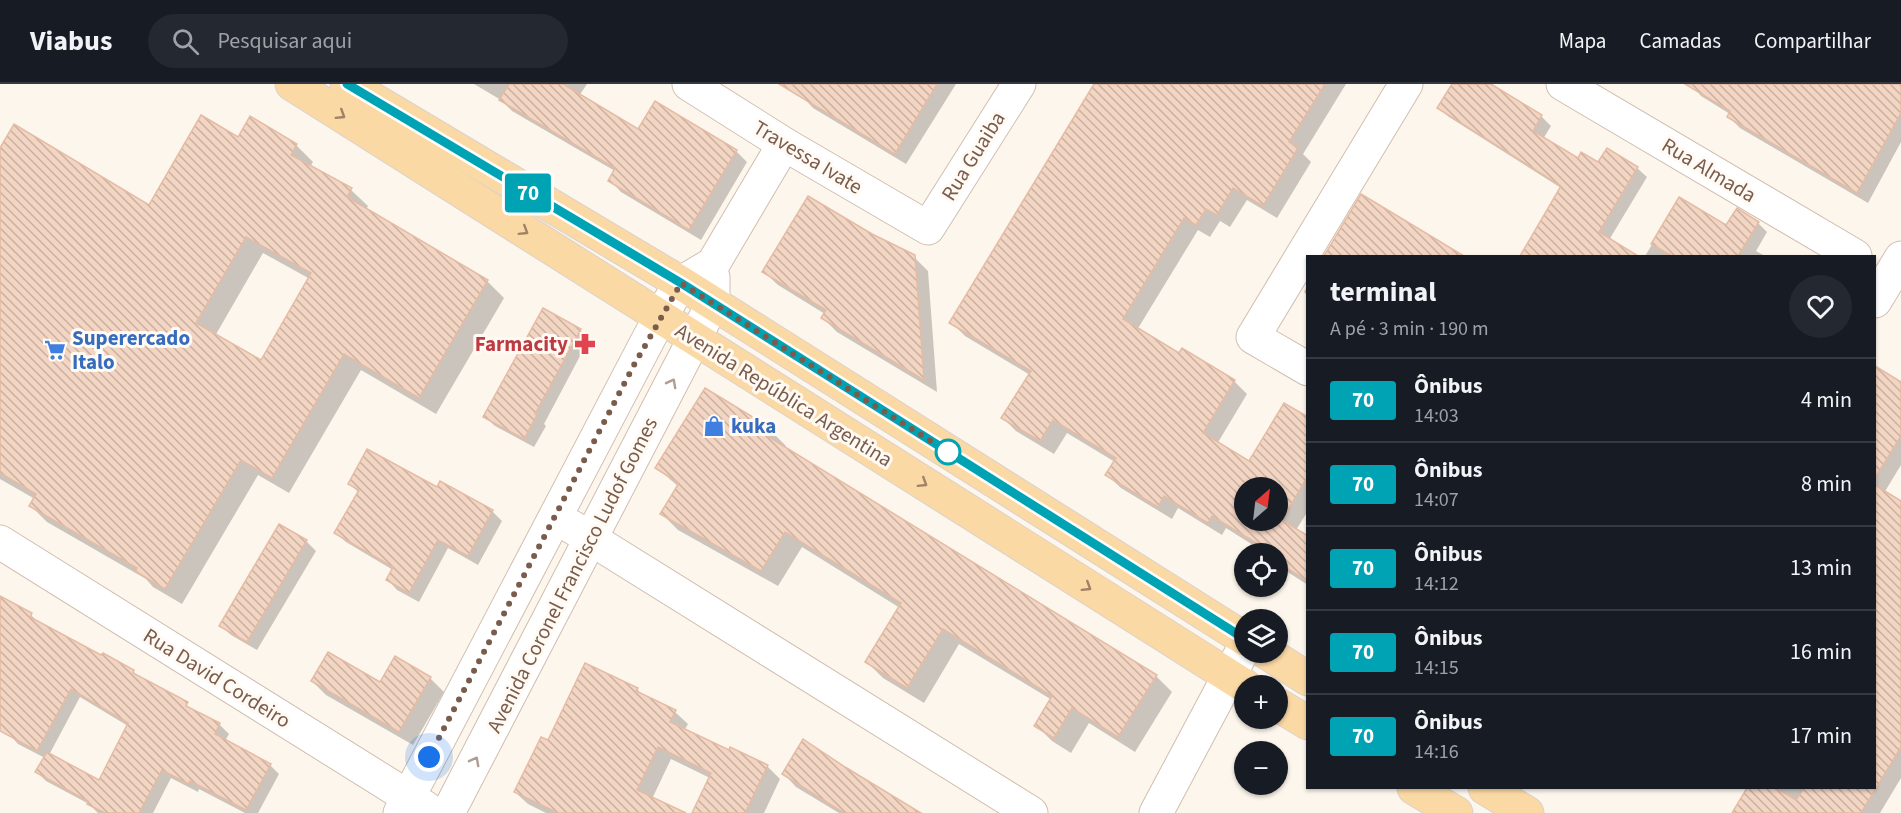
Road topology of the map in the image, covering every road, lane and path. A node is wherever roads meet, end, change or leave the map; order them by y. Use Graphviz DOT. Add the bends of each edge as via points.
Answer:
graph roads {
  1 [pos="292,84"];
  2 [pos="347,84"];
  3 [pos="689,84"];
  4 [pos="1019,84"];
  5 [pos="1406,84"];
  6 [pos="1563,84"];
  7 [pos="784,144"];
  8 [pos="928,228"];
  9 [pos="1853,255"];
  10 [pos="713,264"];
  11 [pos="681,283"];
  12 [pos="714,303"];
  13 [pos="660,317"];
  14 [pos="696,338"];
  15 [pos="1306,368"];
  16 [pos="555,516"];
  17 [pos="591,539"];
  18 [pos="0,542"];
  19 [pos="1234,632"];
  20 [pos="1283,663"];
  21 [pos="1306,678"];
  22 [pos="1234,679"];
  23 [pos="1234,686"];
  24 [pos="1416,789"];
  25 [pos="1487,789"];
  26 [pos="414,808"];
  27 [pos="448,813"];
  28 [pos="1031,813"];
  29 [pos="1156,813"];
  30 [pos="1456,813"];
  31 [pos="1527,813"];
  1 -- 13 [label="main road, Avenida República Argentina, one-way"];
  2 -- 11 [label="main road, Avenida República Argentina"];
  3 -- 7 [label="street, Travessa Ivate"];
  4 -- 8 [label="street, Rua Guaiba"];
  5 -- 15 [label="street" via="1253,337"];
  6 -- 9 [label="street, Rua Almada"];
  7 -- 8 [label="street, Travessa Ivate"];
  7 -- 10 [label="street"];
  10 -- 11 [label="street"];
  10 -- 12 [label="street"];
  11 -- 12 [label="main road, Avenida República Argentina"];
  11 -- 13 [label="street, Avenida Coronel Francisco Ludof Gomes"];
  12 -- 14 [label="street, Avenida Coronel Francisco Ludof Gomes"];
  12 -- 19 [label="main road, Avenida República Argentina"];
  13 -- 14 [label="main road, Avenida República Argentina"];
  13 -- 16 [label="street, Avenida Coronel Francisco Ludof Gomes"];
  17 -- 14 [label="street, Avenida Coronel Francisco Ludof Gomes, one-way"];
  14 -- 22 [label="main road, Avenida República Argentina, one-way"];
  16 -- 17 [label="street"];
  16 -- 26 [label="street, Avenida Coronel Francisco Ludof Gomes"];
  27 -- 17 [label="street, Avenida Coronel Francisco Ludof Gomes, one-way"];
  17 -- 28 [label="street"];
  18 -- 26 [label="street, Rua David Cordeiro"];
  20 -- 21 [label="main road"];
  23 -- 29 [label="street"];
  24 -- 30 [label="main road"];
  25 -- 31 [label="main road"];
}
